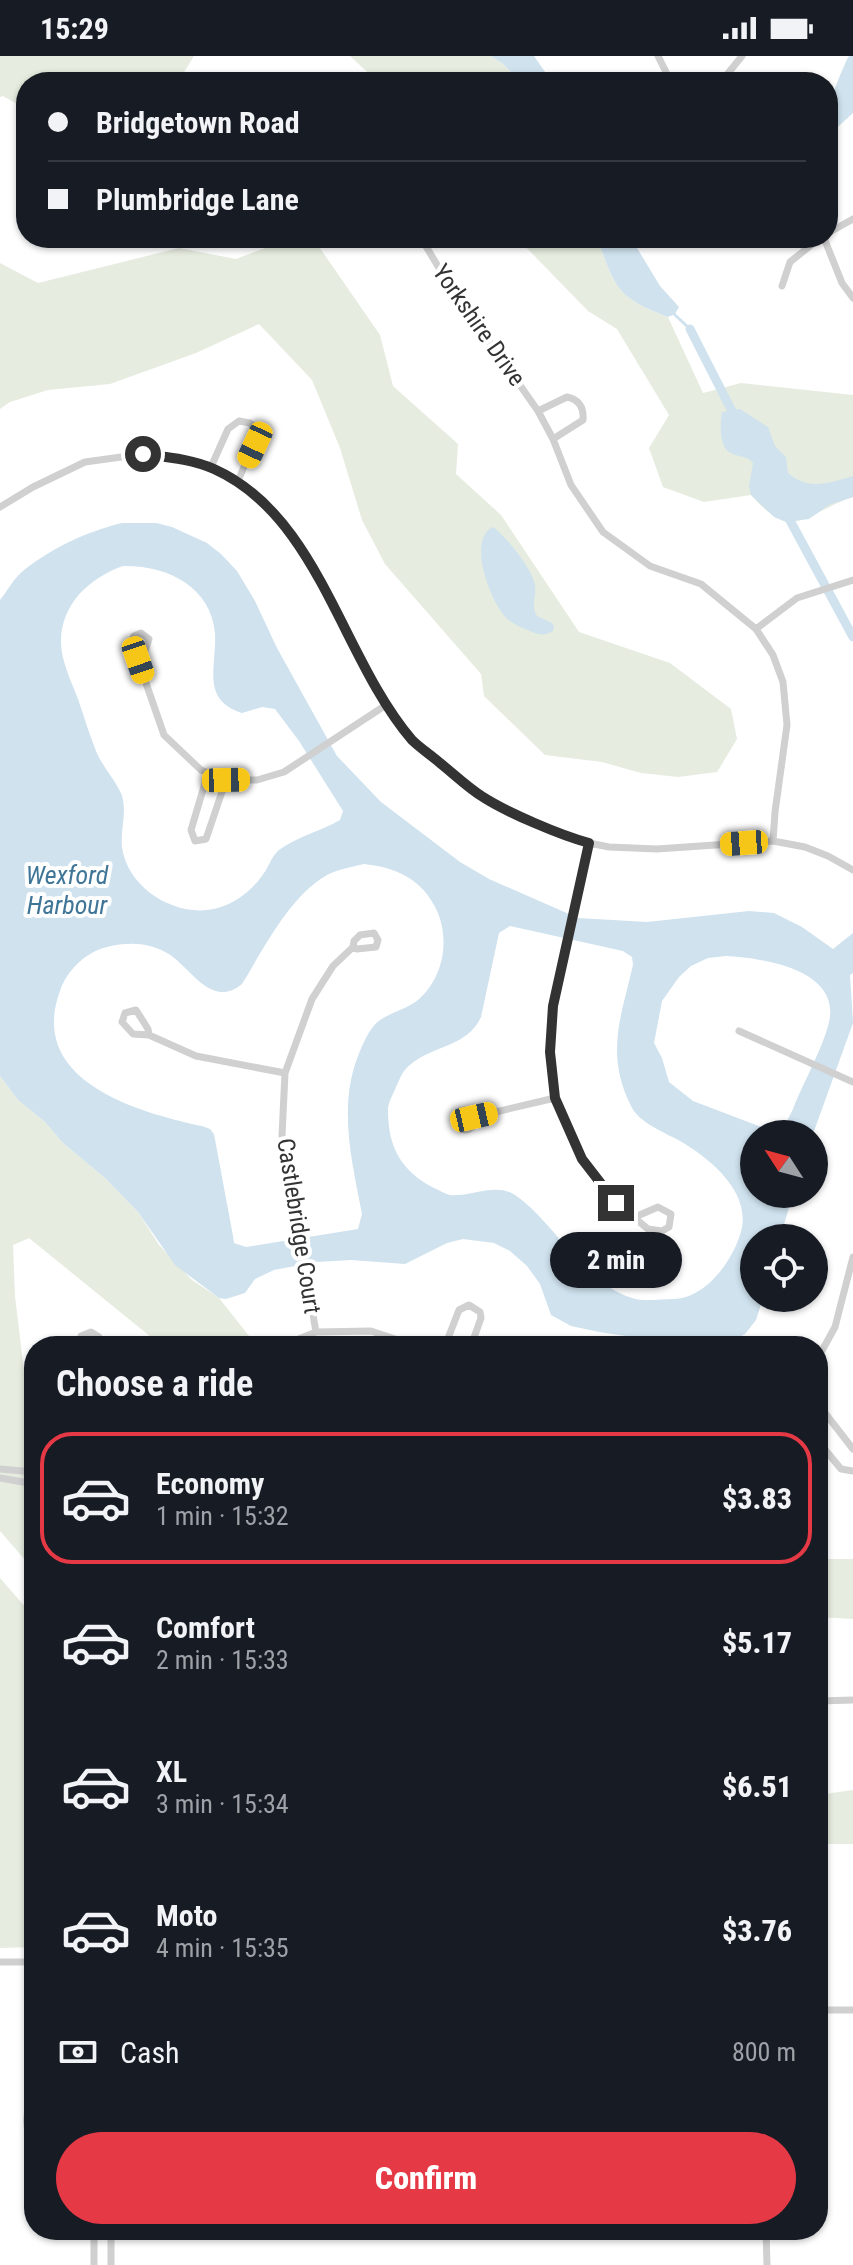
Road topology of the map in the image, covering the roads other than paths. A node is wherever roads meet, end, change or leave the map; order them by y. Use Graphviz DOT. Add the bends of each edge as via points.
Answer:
graph roads {
  1 [pos="742,56"];
  2 [pos="729,72"];
  3 [pos="427,248"];
  4 [pos="809,248"];
  5 [pos="826,248"];
  6 [pos="782,286"];
  7 [pos="853,298"];
  8 [pos="538,411"];
  9 [pos="553,439"];
  10 [pos="211,467"];
  11 [pos="238,481"];
  12 [pos="0,507"];
  13 [pos="853,580"];
  14 [pos="756,629"];
  15 [pos="138,660"];
  16 [pos="386,705"];
  17 [pos="208,773"];
  18 [pos="226,780"];
  19 [pos="773,841"];
  20 [pos="589,843"];
  21 [pos="853,870"];
  22 [pos="353,947"];
  23 [pos="739,1031"];
  24 [pos="149,1035"];
  25 [pos="285,1073"];
  26 [pos="850,1081"];
  27 [pos="555,1098"];
  28 [pos="474,1117"];
  29 [pos="635,1217"];
  30 [pos="853,1257"];
  31 [pos="316,1332"];
  32 [pos="306,1336"];
  33 [pos="386,1336"];
  34 [pos="449,1336"];
  35 [pos="475,1336"];
  36 [pos="828,1340"];
  37 [pos="828,1417"];
  38 [pos="853,1449"];
  39 [pos="828,1453"];
  40 [pos="0,1469"];
  41 [pos="24,1471"];
  42 [pos="853,1471"];
  43 [pos="0,1478"];
  44 [pos="24,1482"];
  45 [pos="853,1700"];
  46 [pos="828,1701"];
  47 [pos="0,1962"];
  48 [pos="24,1962"];
  49 [pos="828,2010"];
  50 [pos="853,2010"];
  51 [pos="94,2240"];
  52 [pos="111,2240"];
  53 [pos="766,2240"];
  54 [pos="94,2251"];
  55 [pos="111,2252"];
  56 [pos="94,2265"];
  57 [pos="111,2265"];
  58 [pos="767,2265"];
  1 -- 2 [label="street"];
  3 -- 8 [label="street, Yorkshire Drive"];
  4 -- 6 [label="street" via="790,262"];
  5 -- 7 [label="street"];
  8 -- 9 [label="street, Yorkshire Drive"];
  8 -- 9 [label="street, Yorkshire Drive" via="567,397 579,402 583,420"];
  9 -- 14 [label="street, Yorkshire Drive" via="571,485 603,532 650,566 701,584"];
  10 -- 11 [label="street"];
  10 -- 11 [label="street" via="233,424 245,421 257,429"];
  10 -- 12 [label="street" via="143,454 85,462"];
  11 -- 16 [label="street" via="266,504 305,553"];
  13 -- 14 [label="street" via="797,598"];
  14 -- 19 [label="street, Yorkshire Drive" via="773,655 787,703"];
  15 -- 17 [label="street" via="164,735"];
  16 -- 18 [label="street" via="284,772 257,780"];
  16 -- 20 [label="street" via="414,742 483,798"];
  17 -- 18 [label="street"];
  17 -- 18 [label="street" via="191,830 195,841 206,839"];
  19 -- 20 [label="street" via="657,849"];
  19 -- 21 [label="street" via="828,856"];
  20 -- 27 [label="street" via="553,1006"];
  22 -- 25 [label="street, Castlebridge Court" via="312,999"];
  23 -- 26 [label="street"];
  24 -- 25 [label="street" via="196,1056"];
  25 -- 31 [label="street, Castlebridge Court" via="282,1136"];
  27 -- 28 [label="street"];
  27 -- 29 [label="street" via="582,1159 616,1203"];
  29 -- 29 [label="street" via="655,1231 672,1221 671,1214 658,1207"];
  30 -- 36 [label="street"];
  31 -- 32 [label="street"];
  31 -- 33 [label="street" via="371,1331"];
  34 -- 35 [label="street" via="459,1310 469,1305 481,1318"];
  37 -- 38 [label="street"];
  39 -- 42 [label="street" via="841,1469"];
  40 -- 41 [label="street"];
  43 -- 44 [label="street"];
  45 -- 46 [label="street"];
  47 -- 48 [label="street"];
  49 -- 50 [label="street"];
  51 -- 54 [label="street"];
  52 -- 55 [label="street"];
  53 -- 58 [label="street"];
  54 -- 55 [label="street"];
  54 -- 56 [label="street"];
  55 -- 57 [label="street"];
}
